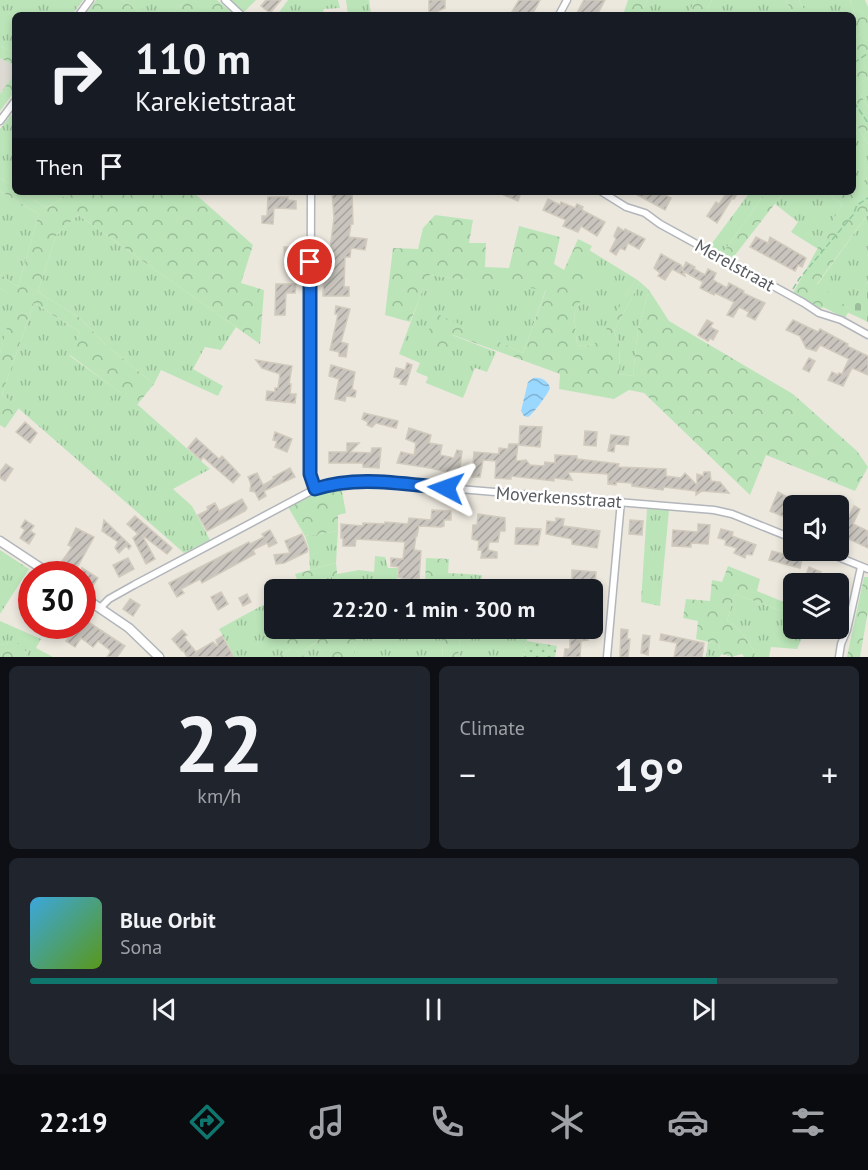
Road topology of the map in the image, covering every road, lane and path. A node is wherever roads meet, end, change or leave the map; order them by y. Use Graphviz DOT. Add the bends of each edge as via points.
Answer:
graph roads {
  1 [pos="225,0"];
  2 [pos="239,12"];
  3 [pos="12,104"];
  4 [pos="856,105"];
  5 [pos="0,121"];
  6 [pos="868,123"];
  7 [pos="310,195"];
  8 [pos="607,195"];
  9 [pos="868,198"];
  10 [pos="790,295"];
  11 [pos="868,335"];
  12 [pos="315,489"];
  13 [pos="621,501"];
  14 [pos="783,535"];
  15 [pos="0,541"];
  16 [pos="30,561"];
  17 [pos="847,561"];
  18 [pos="861,567"];
  19 [pos="868,569"];
  20 [pos="96,605"];
  21 [pos="100,608"];
  22 [pos="159,657"];
  23 [pos="607,657"];
  24 [pos="839,657"];
  1 -- 2 [label="street"];
  3 -- 5 [label="street"];
  4 -- 6 [label="path"];
  7 -- 12 [label="street" via="310,474"];
  8 -- 10 [label="street, Merelstraat"];
  9 -- 10 [label="path" via="857,205"];
  10 -- 11 [label="street, Merelstraat"];
  12 -- 13 [label="street, Moverkensstraat" via="351,480"];
  12 -- 21 [label="street, Moverkensstraat" via="134,585"];
  13 -- 14 [label="street, Moverkensstraat" via="714,510"];
  13 -- 23 [label="street"];
  15 -- 16 [label="street"];
  17 -- 18 [label="street"];
  18 -- 19 [label="street"];
  18 -- 24 [label="street"];
  20 -- 21 [label="street"];
  21 -- 22 [label="street" via="129,628"];
}
